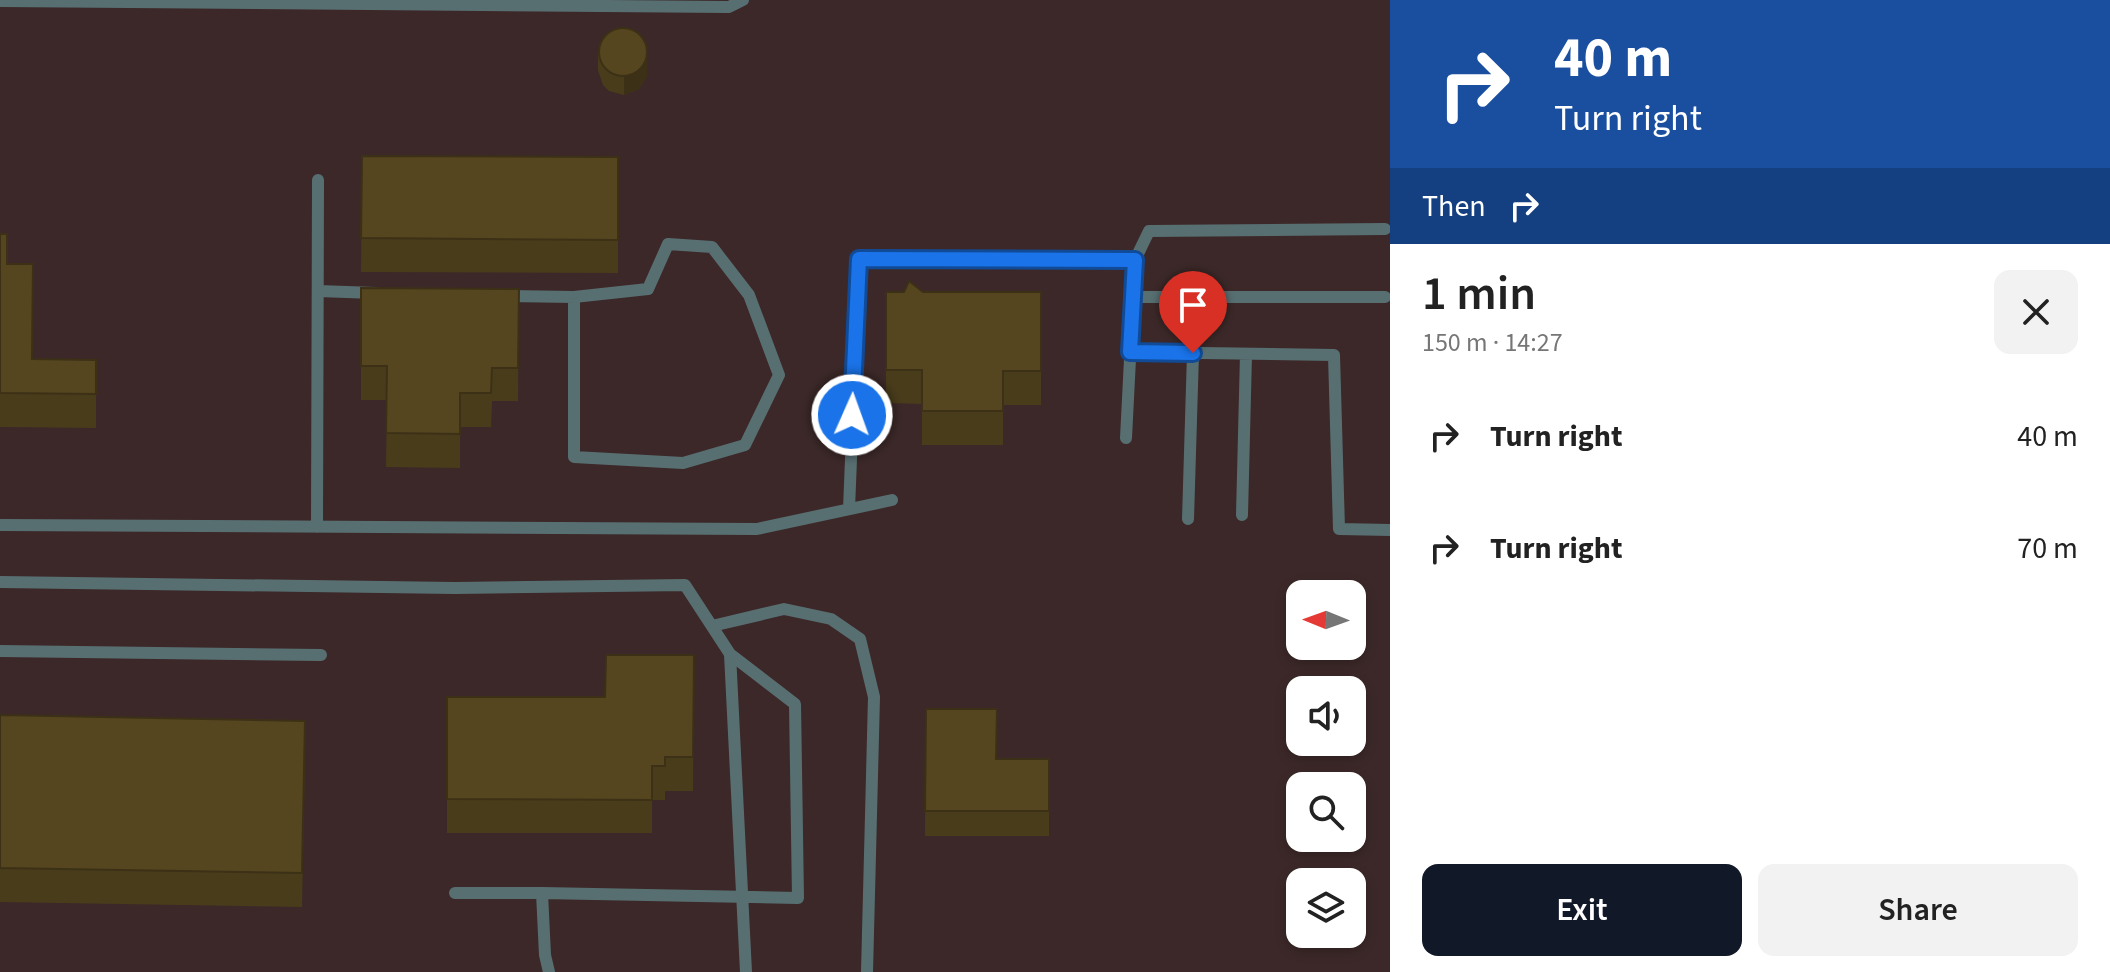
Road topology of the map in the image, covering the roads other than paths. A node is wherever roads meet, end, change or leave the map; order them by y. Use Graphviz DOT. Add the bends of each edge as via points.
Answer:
graph roads {
  1 [pos="743,0"];
  2 [pos="0,1"];
  3 [pos="318,180"];
  4 [pos="1385,229"];
  5 [pos="1135,260"];
  6 [pos="318,291"];
  7 [pos="394,293"];
  8 [pos="499,296"];
  9 [pos="574,297"];
  10 [pos="1133,297"];
  11 [pos="1385,297"];
  12 [pos="1130,352"];
  13 [pos="1193,353"];
  14 [pos="1246,354"];
  15 [pos="1126,438"];
  16 [pos="892,500"];
  17 [pos="849,509"];
  18 [pos="1242,515"];
  19 [pos="1188,519"];
  20 [pos="0,525"];
  21 [pos="317,527"];
  22 [pos="1390,530"];
  23 [pos="0,582"];
  24 [pos="712,626"];
  25 [pos="0,651"];
  26 [pos="730,654"];
  27 [pos="321,655"];
  28 [pos="455,893"];
  29 [pos="542,893"];
  30 [pos="743,897"];
  31 [pos="549,972"];
  32 [pos="746,972"];
  33 [pos="867,972"];
  1 -- 2 [label="lane" via="729,7"];
  3 -- 6 [label="lane"];
  4 -- 5 [label="lane" via="1149,231"];
  5 -- 10 [label="lane"];
  5 -- 17 [label="lane" via="859,259"];
  6 -- 7 [label="lane"];
  6 -- 21 [label="lane"];
  8 -- 9 [label="lane"];
  9 -- 9 [label="lane" via="574,457 683,463 745,445 779,375 749,295 712,247 668,244 648,289"];
  10 -- 11 [label="lane"];
  10 -- 12 [label="lane"];
  12 -- 13 [label="lane"];
  12 -- 15 [label="lane"];
  13 -- 14 [label="lane"];
  13 -- 19 [label="lane"];
  14 -- 18 [label="lane"];
  14 -- 22 [label="lane" via="1334,355 1339,529"];
  16 -- 17 [label="lane"];
  17 -- 21 [label="lane" via="757,529"];
  20 -- 21 [label="lane"];
  23 -- 24 [label="lane" via="455,588 685,585"];
  24 -- 26 [label="lane"];
  24 -- 33 [label="lane" via="784,609 831,619 860,639 874,697"];
  25 -- 27 [label="lane"];
  26 -- 30 [label="lane"];
  26 -- 30 [label="lane" via="795,704 798,898"];
  28 -- 29 [label="lane"];
  29 -- 30 [label="lane"];
  29 -- 31 [label="lane"];
  30 -- 32 [label="lane"];
}
